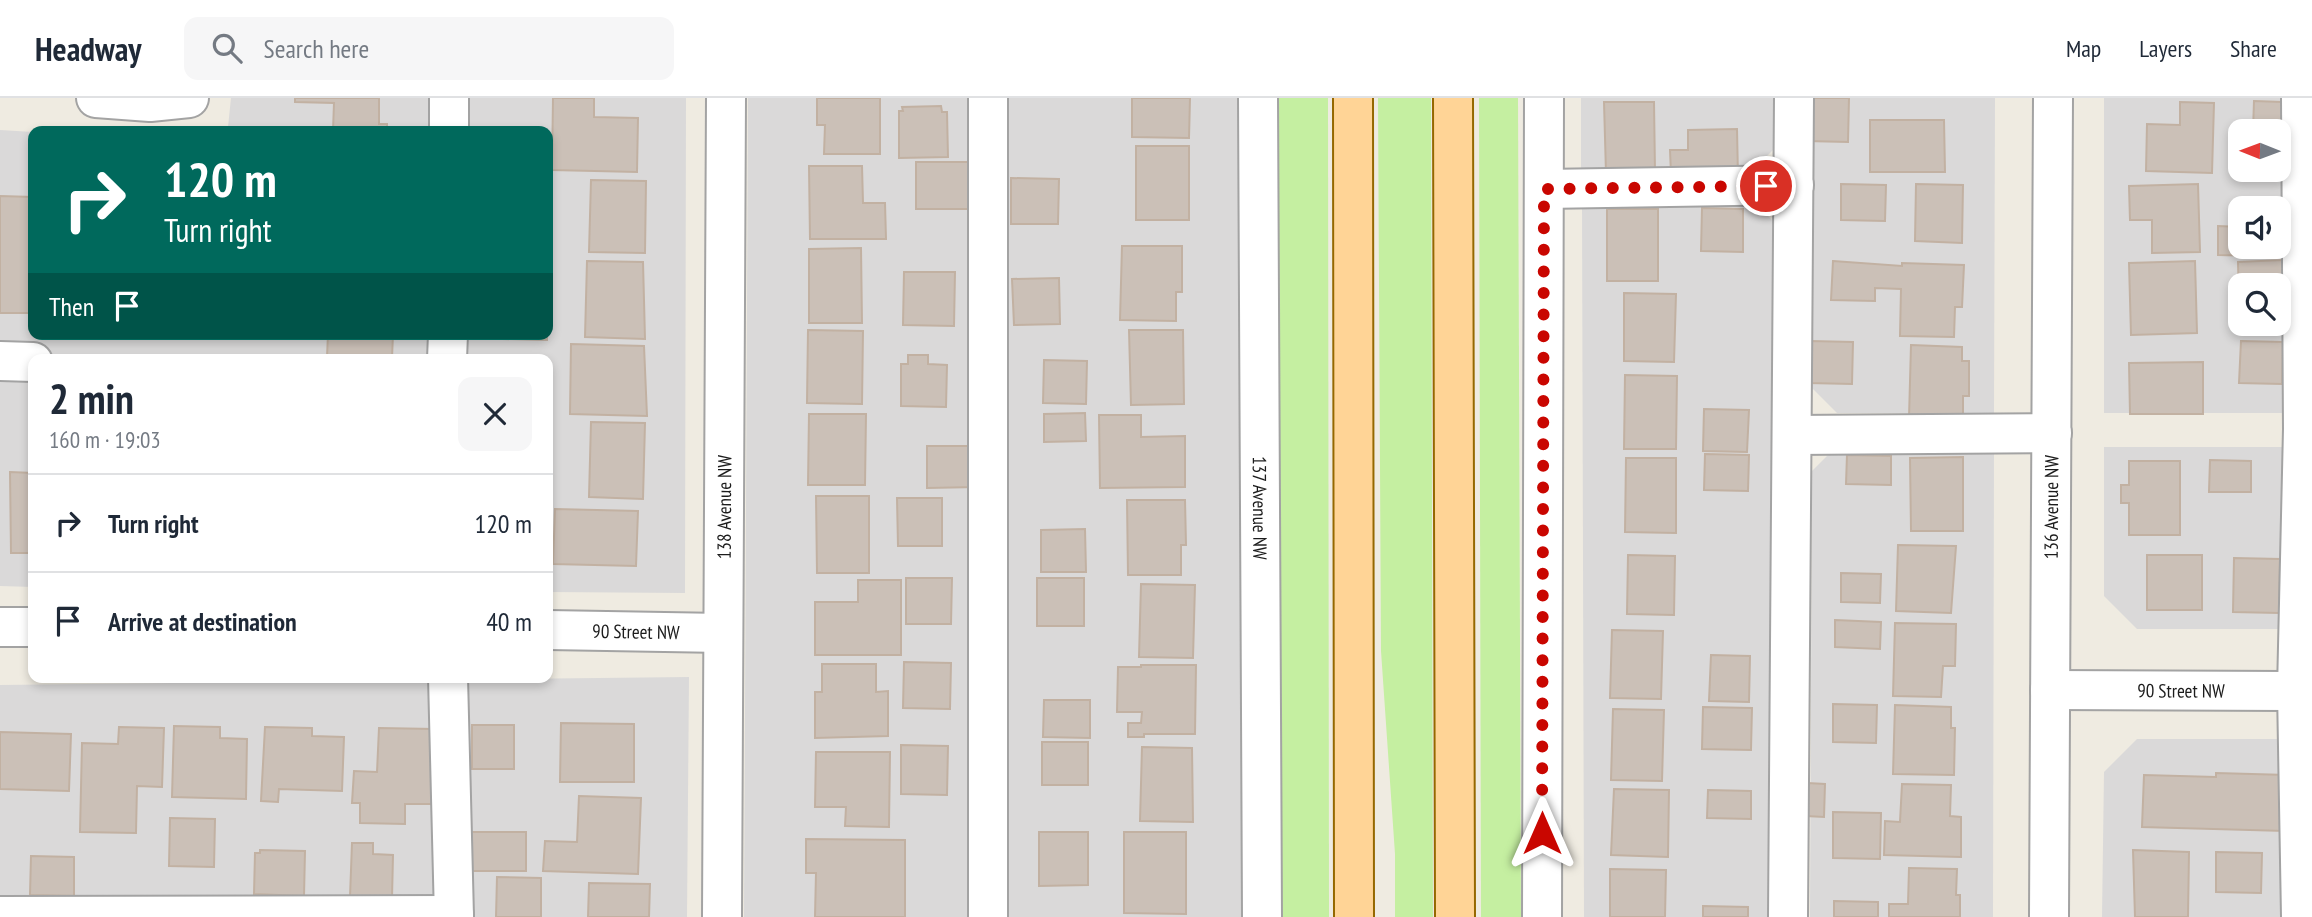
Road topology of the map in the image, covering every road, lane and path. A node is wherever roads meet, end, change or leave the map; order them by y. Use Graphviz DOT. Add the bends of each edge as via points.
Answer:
graph roads {
  1 [pos="96,98"];
  2 [pos="189,98"];
  3 [pos="449,98"];
  4 [pos="726,98"];
  5 [pos="988,98"];
  6 [pos="1258,98"];
  7 [pos="1353,98"];
  8 [pos="1453,98"];
  9 [pos="1544,98"];
  10 [pos="1794,98"];
  11 [pos="2053,98"];
  12 [pos="2301,98"];
  13 [pos="449,126"];
  14 [pos="1794,186"];
  15 [pos="1544,189"];
  16 [pos="0,361"];
  17 [pos="28,362"];
  18 [pos="2308,429"];
  19 [pos="2052,433"];
  20 [pos="1793,435"];
  21 [pos="0,627"];
  22 [pos="28,627"];
  23 [pos="553,631"];
  24 [pos="723,633"];
  25 [pos="448,683"];
  26 [pos="2050,690"];
  27 [pos="2305,691"];
  28 [pos="0,916"];
  29 [pos="454,916"];
  30 [pos="722,917"];
  31 [pos="988,917"];
  32 [pos="1262,917"];
  33 [pos="1354,917"];
  34 [pos="1455,917"];
  35 [pos="1542,917"];
  36 [pos="1788,917"];
  37 [pos="2049,917"];
  38 [pos="2301,917"];
  1 -- 2 [label="street" via="150,102"];
  3 -- 13 [label="street"];
  4 -- 24 [label="street, 138 Avenue NW"];
  5 -- 31 [label="street"];
  6 -- 32 [label="street, 137 Avenue NW"];
  7 -- 33 [label="main road"];
  8 -- 34 [label="main road"];
  9 -- 15 [label="street"];
  10 -- 14 [label="street"];
  11 -- 19 [label="street, 136 Avenue NW"];
  12 -- 18 [label="street"];
  14 -- 15 [label="street"];
  14 -- 20 [label="street"];
  15 -- 35 [label="street"];
  16 -- 17 [label="street"];
  18 -- 27 [label="street"];
  19 -- 20 [label="street"];
  19 -- 26 [label="street, 136 Avenue NW"];
  20 -- 36 [label="street"];
  21 -- 22 [label="street"];
  23 -- 24 [label="street, 90 Street NW"];
  24 -- 30 [label="street, 138 Avenue NW"];
  25 -- 29 [label="street"];
  26 -- 27 [label="street, 90 Street NW"];
  26 -- 37 [label="street, 136 Avenue NW"];
  27 -- 38 [label="street"];
  28 -- 29 [label="street"];
}
